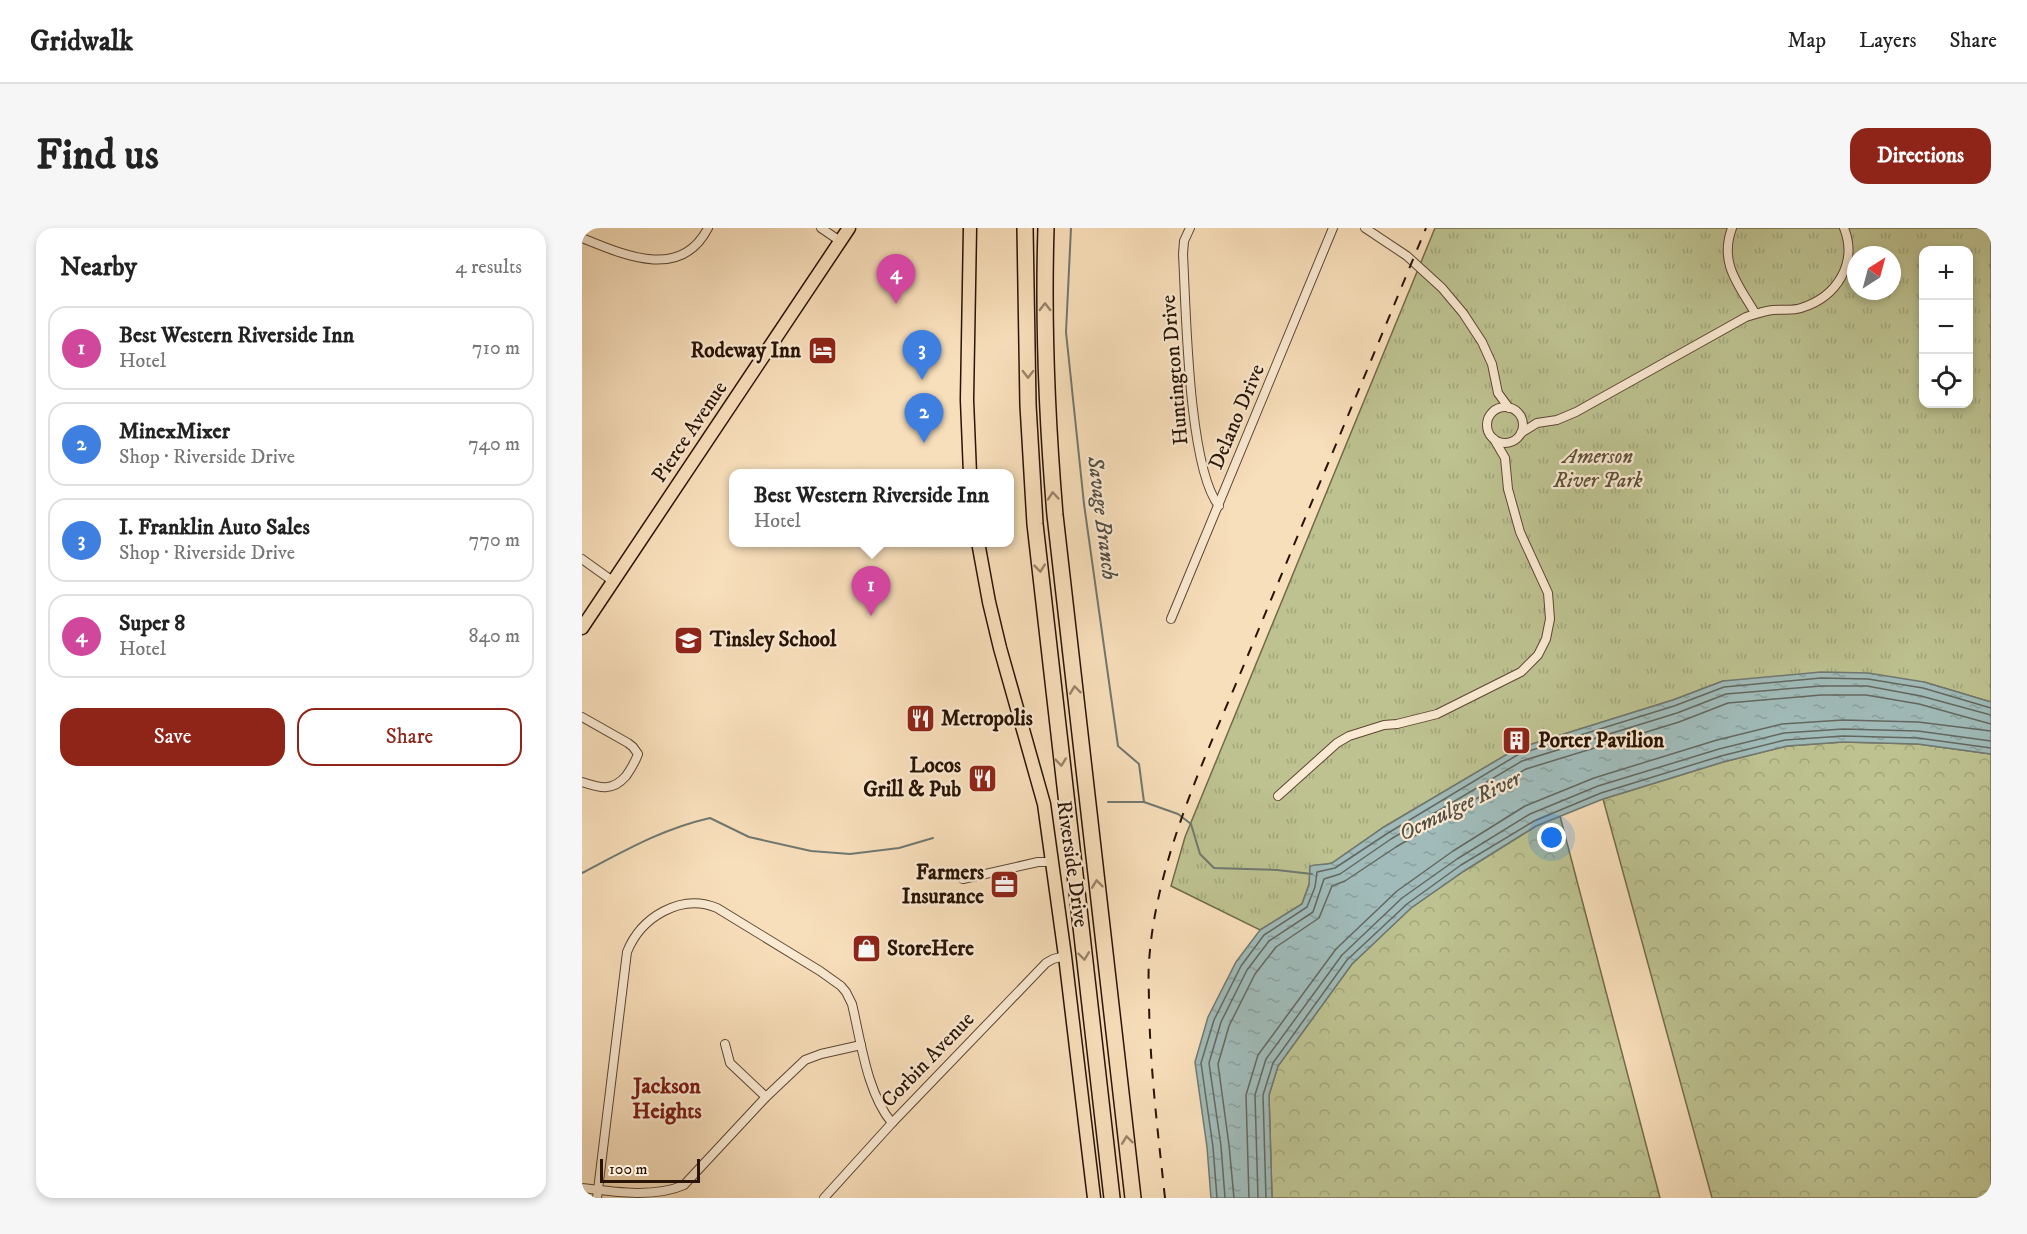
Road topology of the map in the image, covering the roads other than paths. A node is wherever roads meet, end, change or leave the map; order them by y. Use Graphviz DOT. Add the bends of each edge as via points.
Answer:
graph roads {
  1 [pos="708,228"];
  2 [pos="821,228"];
  3 [pos="849,228"];
  4 [pos="970,228"];
  5 [pos="1025,228"];
  6 [pos="1046,228"];
  7 [pos="1190,228"];
  8 [pos="1333,228"];
  9 [pos="1365,228"];
  10 [pos="1732,228"];
  11 [pos="1844,228"];
  12 [pos="582,238"];
  13 [pos="840,241"];
  14 [pos="1755,314"];
  15 [pos="1498,393"];
  16 [pos="1509,408"];
  17 [pos="1491,414"];
  18 [pos="1519,415"];
  19 [pos="1537,423"];
  20 [pos="1521,433"];
  21 [pos="1494,439"];
  22 [pos="1514,440"];
  23 [pos="1505,458"];
  24 [pos="970,469"];
  25 [pos="1219,506"];
  26 [pos="979,547"];
  27 [pos="582,559"];
  28 [pos="614,582"];
  29 [pos="1171,619"];
  30 [pos="582,628"];
  31 [pos="582,717"];
  32 [pos="582,782"];
  33 [pos="1278,796"];
  34 [pos="1053,862"];
  35 [pos="963,879"];
  36 [pos="1065,956"];
  37 [pos="725,1044"];
  38 [pos="861,1045"];
  39 [pos="766,1097"];
  40 [pos="892,1123"];
  41 [pos="582,1188"];
  42 [pos="598,1194"];
  43 [pos="824,1198"];
  44 [pos="1094,1198"];
  45 [pos="1112,1198"];
  46 [pos="1133,1198"];
  1 -- 12 [label="street" via="687,253 658,261"];
  2 -- 13 [label="street"];
  3 -- 13 [label="main road, Pierce Avenue"];
  4 -- 24 [label="main road"];
  5 -- 45 [label="highway, one-way" via="1035,524"];
  46 -- 6 [label="highway, one-way" via="1049,450"];
  7 -- 25 [label="street, Huntington Drive" via="1183,254 1191,385 1203,468"];
  8 -- 25 [label="street, Delano Drive"];
  9 -- 15 [label="street" via="1407,255 1463,313 1492,364"];
  10 -- 14 [label="street" via="1726,249 1728,260"];
  11 -- 14 [label="street" via="1850,244 1848,260 1837,284 1828,293 1800,308"];
  13 -- 28 [label="main road, Pierce Avenue"];
  14 -- 19 [label="street" via="1576,412"];
  15 -- 16 [label="street"];
  15 -- 17 [label="street"];
  16 -- 17 [label="street"];
  16 -- 18 [label="street"];
  17 -- 21 [label="street" via="1487,427"];
  18 -- 19 [label="street"];
  18 -- 20 [label="street"];
  19 -- 20 [label="street"];
  20 -- 22 [label="street"];
  21 -- 22 [label="street"];
  21 -- 23 [label="street"];
  22 -- 23 [label="street"];
  23 -- 33 [label="street" via="1508,489 1520,532 1548,593 1550,619 1538,655 1521,672 1437,714 1349,736"];
  25 -- 29 [label="street, Delano Drive"];
  26 -- 34 [label="main road, Riverside Drive" via="1000,648 1042,793"];
  27 -- 28 [label="street"];
  28 -- 30 [label="main road, Pierce Avenue"];
  31 -- 32 [label="street" via="628,743 638,754 620,783 605,788"];
  34 -- 35 [label="street"];
  34 -- 36 [label="main road, Riverside Drive"];
  36 -- 40 [label="street, Corbin Avenue" via="1046,963"];
  36 -- 44 [label="main road, Riverside Drive"];
  37 -- 39 [label="street" via="730,1063"];
  38 -- 39 [label="street" via="805,1060"];
  38 -- 40 [label="street" via="881,1107"];
  38 -- 42 [label="street" via="846,992 820,971 707,904 687,903 660,912 632,940 625,962"];
  39 -- 42 [label="street" via="675,1191 640,1196"];
  40 -- 43 [label="street, Corbin Avenue"];
  41 -- 42 [label="street"];
}
